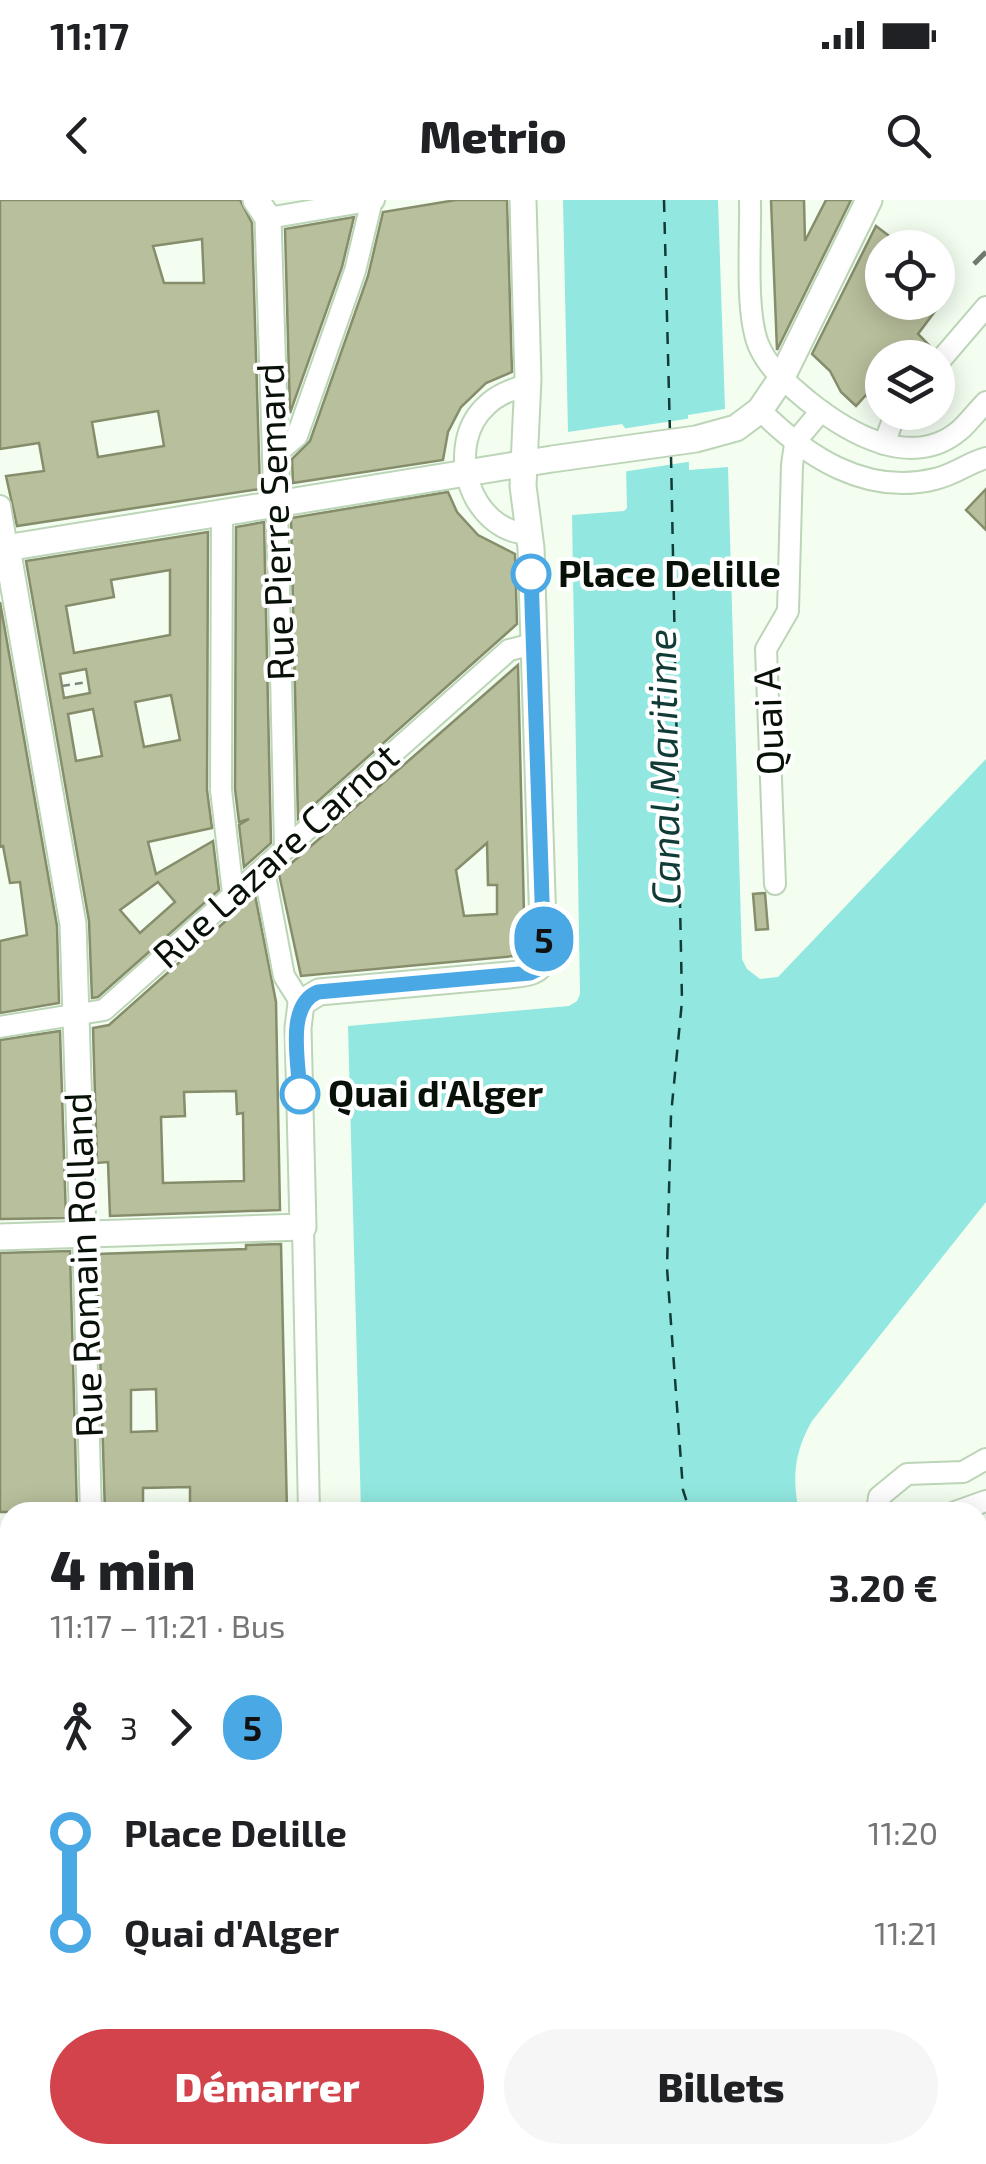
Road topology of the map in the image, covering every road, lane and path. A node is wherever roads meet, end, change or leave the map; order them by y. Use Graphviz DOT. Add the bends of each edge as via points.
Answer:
graph roads {
  1 [pos="373,200"];
  2 [pos="523,200"];
  3 [pos="750,200"];
  4 [pos="870,200"];
  5 [pos="262,209"];
  6 [pos="986,307"];
  7 [pos="955,343"];
  8 [pos="781,379"];
  9 [pos="528,382"];
  10 [pos="986,402"];
  11 [pos="760,410"];
  12 [pos="821,411"];
  13 [pos="882,430"];
  14 [pos="874,441"];
  15 [pos="795,443"];
  16 [pos="275,455"];
  17 [pos="986,458"];
  18 [pos="526,464"];
  19 [pos="845,473"];
  20 [pos="465,474"];
  21 [pos="277,504"];
  22 [pos="0,506"];
  23 [pos="222,513"];
  24 [pos="530,534"];
  25 [pos="4,548"];
  26 [pos="533,644"];
  27 [pos="88,682"];
  28 [pos="62,686"];
  29 [pos="285,848"];
  30 [pos="264,870"];
  31 [pos="775,884"];
  32 [pos="233,893"];
  33 [pos="301,1003"];
  34 [pos="76,1016"];
  35 [pos="0,1027"];
  36 [pos="302,1227"];
  37 [pos="84,1232"];
  38 [pos="0,1236"];
  39 [pos="986,1459"];
  40 [pos="90,1502"];
  41 [pos="309,1502"];
  42 [pos="878,1502"];
  1 -- 5 [label="street"];
  1 -- 16 [label="street" via="296,436"];
  2 -- 9 [label="main road"];
  3 -- 8 [label="street" via="752,326"];
  4 -- 8 [label="main road"];
  5 -- 16 [label="main road, Rue Pierre Semard"];
  6 -- 7 [label="street"];
  8 -- 11 [label="main road"];
  8 -- 12 [label="street"];
  9 -- 18 [label="main road"];
  9 -- 20 [label="street" via="477,416 465,443"];
  10 -- 14 [label="street" via="958,432 934,443"];
  11 -- 15 [label="street"];
  11 -- 18 [label="main road" via="736,428 696,439"];
  12 -- 14 [label="street"];
  12 -- 15 [label="street"];
  13 -- 14 [label="street"];
  14 -- 19 [label="street"];
  15 -- 19 [label="street"];
  15 -- 31 [label="street, Quai A" via="788,611 766,649"];
  16 -- 21 [label="main road, Rue Pierre Semard"];
  17 -- 19 [label="street" via="912,483"];
  18 -- 20 [label="main road"];
  18 -- 24 [label="main road"];
  20 -- 21 [label="main road"];
  20 -- 24 [label="street" via="490,521"];
  21 -- 23 [label="main road"];
  21 -- 29 [label="street, Rue Pierre Semard"];
  22 -- 25 [label="street"];
  23 -- 25 [label="main road"];
  23 -- 32 [label="street" via="221,790"];
  24 -- 26 [label="main road"];
  25 -- 34 [label="main road, Rue Romain Rolland" via="73,924"];
  26 -- 29 [label="street, Rue Lazare Carnot" via="508,650"];
  26 -- 33 [label="main road" via="540,968 318,992"];
  27 -- 28 [label="path"];
  29 -- 30 [label="street, Rue Lazare Carnot"];
  30 -- 32 [label="street, Rue Lazare Carnot"];
  30 -- 33 [label="street" via="284,976"];
  32 -- 34 [label="street, Rue Lazare Carnot" via="104,1010"];
  33 -- 36 [label="main road"];
  34 -- 35 [label="street, Rue Lazare Carnot"];
  34 -- 37 [label="main road, Rue Romain Rolland"];
  36 -- 37 [label="main road"];
  36 -- 41 [label="street"];
  37 -- 38 [label="main road"];
  37 -- 40 [label="street, Rue Romain Rolland"];
  39 -- 42 [label="street" via="963,1472 907,1474"];
}
